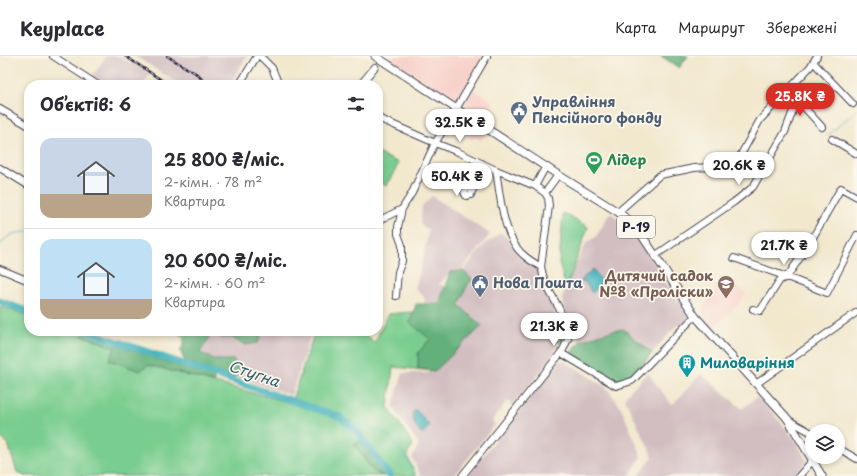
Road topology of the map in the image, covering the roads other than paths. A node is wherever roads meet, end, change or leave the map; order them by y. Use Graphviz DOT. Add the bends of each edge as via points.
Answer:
graph roads {
  1 [pos="53,56"];
  2 [pos="258,56"];
  3 [pos="376,56"];
  4 [pos="487,56"];
  5 [pos="817,56"];
  6 [pos="814,63"];
  7 [pos="375,67"];
  8 [pos="90,80"];
  9 [pos="242,80"];
  10 [pos="277,80"];
  11 [pos="364,80"];
  12 [pos="791,91"];
  13 [pos="853,104"];
  14 [pos="0,109"];
  15 [pos="457,109"];
  16 [pos="383,120"];
  17 [pos="24,123"];
  18 [pos="822,127"];
  19 [pos="832,139"];
  20 [pos="435,143"];
  21 [pos="857,154"];
  22 [pos="482,163"];
  23 [pos="546,166"];
  24 [pos="0,168"];
  25 [pos="496,170"];
  26 [pos="558,175"];
  27 [pos="476,180"];
  28 [pos="24,183"];
  29 [pos="535,186"];
  30 [pos="545,193"];
  31 [pos="857,197"];
  32 [pos="402,209"];
  33 [pos="618,212"];
  34 [pos="383,218"];
  35 [pos="857,235"];
  36 [pos="656,255"];
  37 [pos="734,258"];
  38 [pos="541,266"];
  39 [pos="0,269"];
  40 [pos="787,277"];
  41 [pos="24,278"];
  42 [pos="396,296"];
  43 [pos="753,309"];
  44 [pos="857,312"];
  45 [pos="695,316"];
  46 [pos="561,353"];
  47 [pos="756,384"];
  48 [pos="787,418"];
  49 [pos="805,429"];
  50 [pos="805,447"];
  51 [pos="845,452"];
  52 [pos="857,459"];
  53 [pos="810,464"];
  54 [pos="815,464"];
  55 [pos="462,476"];
  56 [pos="800,476"];
  57 [pos="822,476"];
  1 -- 8 [label="street"];
  2 -- 9 [label="street"];
  2 -- 10 [label="street" via="272,68"];
  3 -- 15 [label="main road, Р-19"];
  4 -- 15 [label="street"];
  5 -- 6 [label="street"];
  6 -- 12 [label="street"];
  6 -- 13 [label="street"];
  7 -- 11 [label="street"];
  12 -- 18 [label="street"];
  12 -- 33 [label="street" via="760,120 738,160 726,166 694,168 660,175"];
  12 -- 36 [label="street" via="794,108 785,132 753,186 734,202"];
  14 -- 17 [label="street"];
  15 -- 20 [label="street"];
  15 -- 23 [label="main road, Р-19"];
  16 -- 20 [label="street"];
  19 -- 21 [label="street"];
  20 -- 22 [label="street"];
  20 -- 32 [label="street"];
  22 -- 25 [label="street"];
  22 -- 27 [label="street"];
  23 -- 26 [label="main road, Р-19"];
  23 -- 29 [label="street"];
  24 -- 28 [label="street"];
  25 -- 29 [label="street"];
  25 -- 38 [label="street" via="507,228 516,246 529,260"];
  26 -- 30 [label="street"];
  26 -- 33 [label="main road, Р-19"];
  29 -- 30 [label="street"];
  30 -- 38 [label="street" via="549,206"];
  31 -- 40 [label="street" via="841,188"];
  32 -- 34 [label="street"];
  32 -- 42 [label="street" via="398,227 402,261 398,272"];
  33 -- 36 [label="main road, Р-19" via="635,225"];
  35 -- 40 [label="street" via="827,293"];
  36 -- 45 [label="main road, Р-19"];
  37 -- 40 [label="street"];
  38 -- 46 [label="street" via="545,283 560,310 568,339"];
  39 -- 41 [label="street"];
  40 -- 43 [label="street" via="780,280 760,311"];
  44 -- 47 [label="street"];
  45 -- 46 [label="street" via="632,381 616,386"];
  45 -- 47 [label="main road, Р-19"];
  46 -- 55 [label="street"];
  47 -- 48 [label="main road, Р-19"];
  48 -- 49 [label="street"];
  48 -- 50 [label="main road, Р-19"];
  51 -- 52 [label="street"];
  53 -- 56 [label="street"];
  54 -- 57 [label="main road, Р-19"];
}
